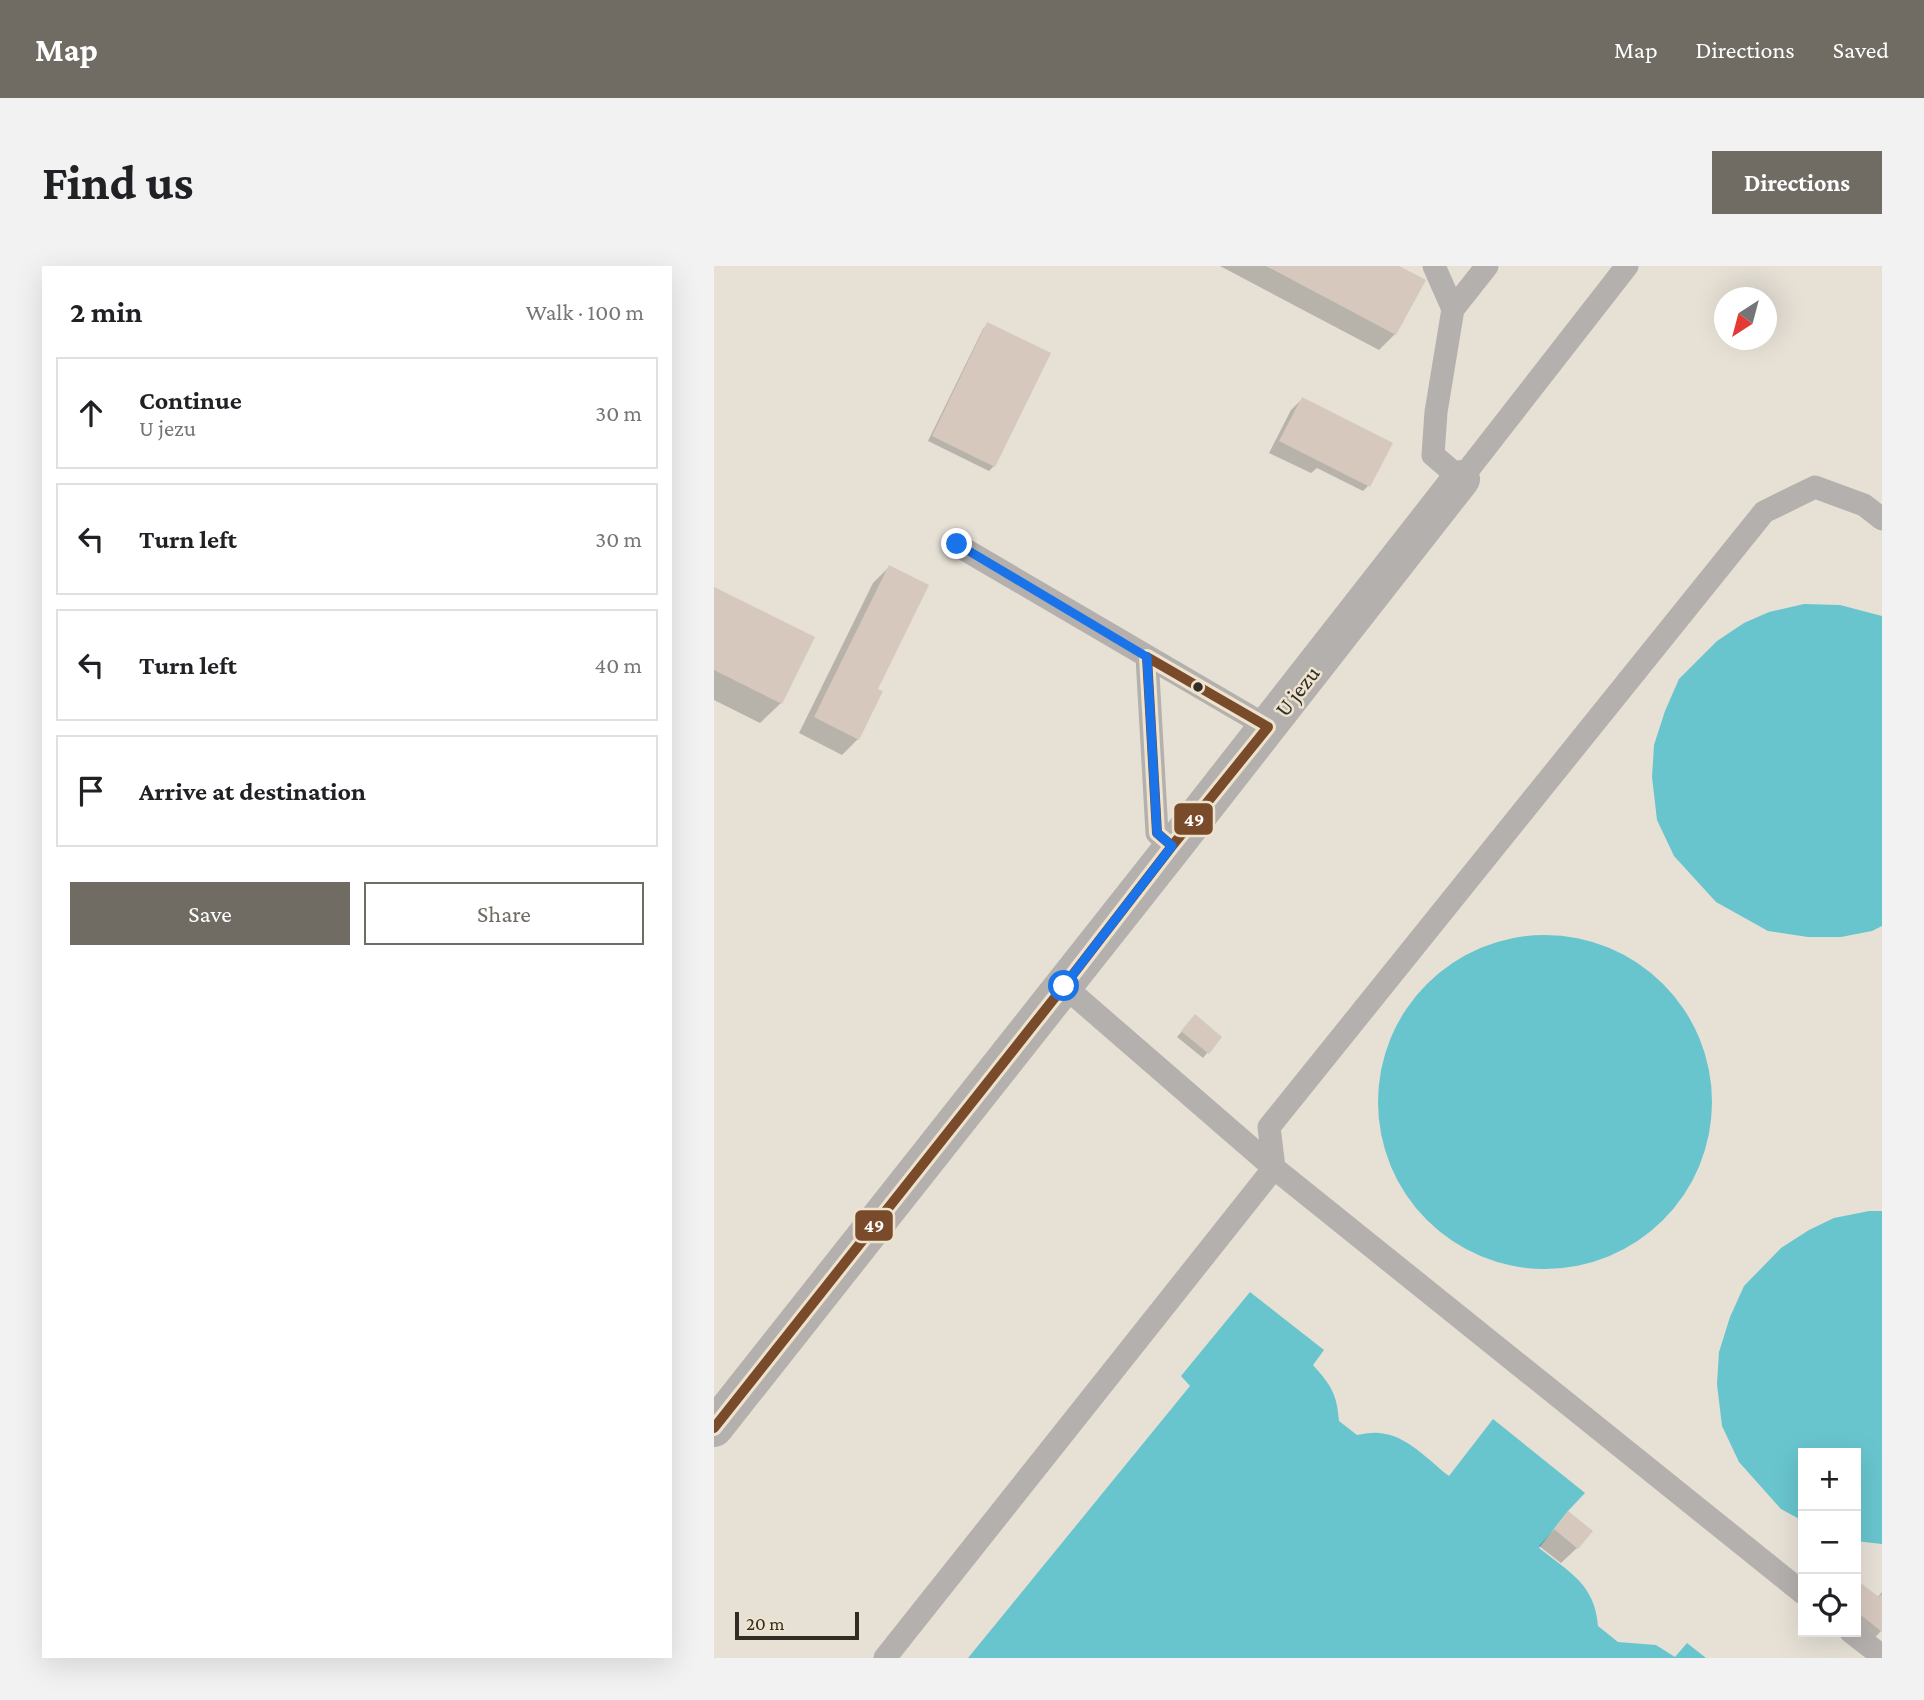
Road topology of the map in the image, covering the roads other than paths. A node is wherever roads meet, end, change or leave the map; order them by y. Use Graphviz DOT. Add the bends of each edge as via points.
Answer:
graph roads {
  1 [pos="1434,266"];
  2 [pos="1487,266"];
  3 [pos="1627,266"];
  4 [pos="1453,309"];
  5 [pos="1461,479"];
  6 [pos="1882,519"];
  7 [pos="957,544"];
  8 [pos="1147,657"];
  9 [pos="1268,727"];
  10 [pos="1172,846"];
  11 [pos="1064,986"];
  12 [pos="1273,1168"];
  13 [pos="714,1428"];
  14 [pos="1798,1589"];
  15 [pos="1858,1637"];
  16 [pos="1882,1656"];
  17 [pos="885,1658"];
  1 -- 4 [label="lane"];
  2 -- 4 [label="lane"];
  3 -- 5 [label="lane"];
  4 -- 5 [label="lane" via="1433,455"];
  5 -- 9 [label="street, U jezu"];
  6 -- 12 [label="lane" via="1864,505 1815,487 1764,512 1269,1127"];
  7 -- 8 [label="lane"];
  8 -- 9 [label="lane"];
  8 -- 10 [label="lane" via="1157,833"];
  9 -- 10 [label="street, U jezu"];
  10 -- 11 [label="street, U jezu"];
  11 -- 12 [label="lane"];
  11 -- 13 [label="street, U jezu"];
  12 -- 14 [label="lane"];
  12 -- 17 [label="lane"];
  15 -- 16 [label="lane"];
}
